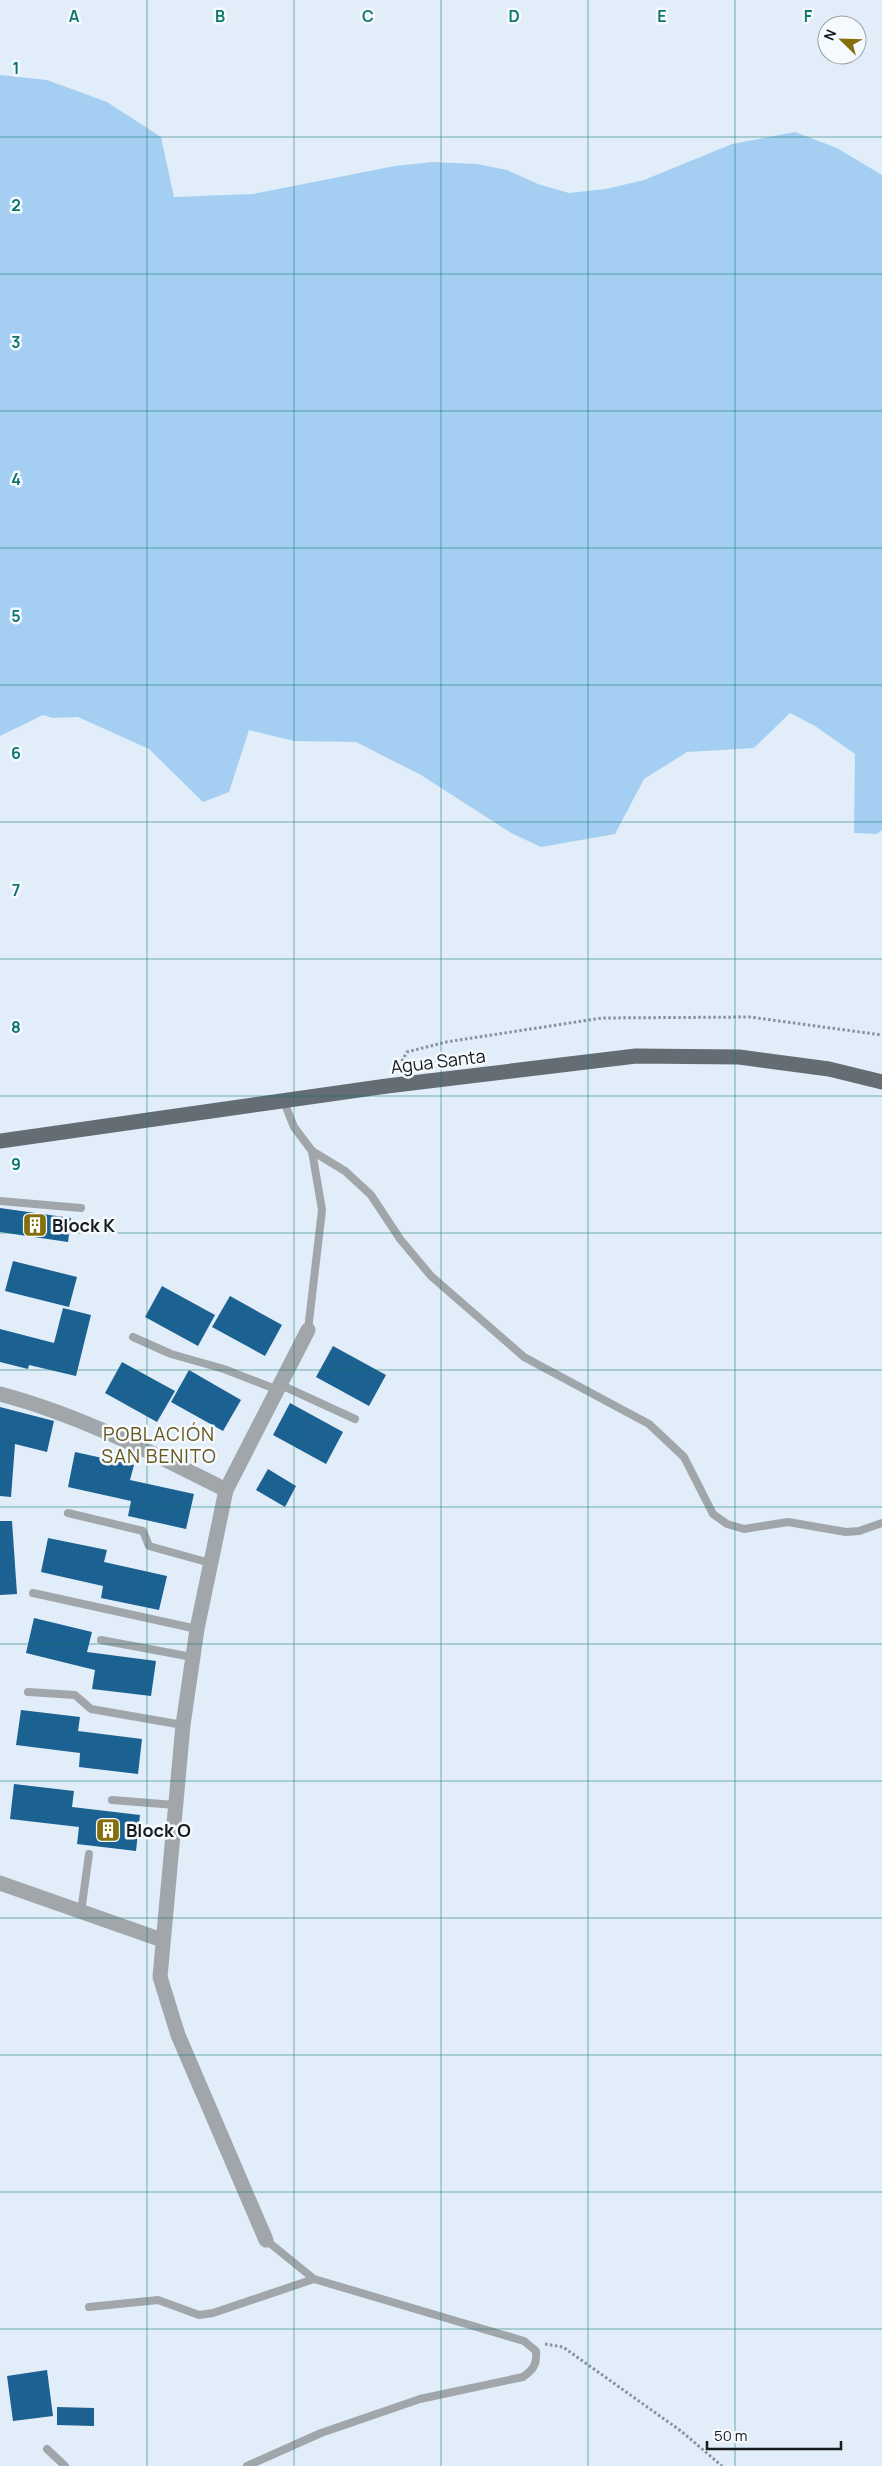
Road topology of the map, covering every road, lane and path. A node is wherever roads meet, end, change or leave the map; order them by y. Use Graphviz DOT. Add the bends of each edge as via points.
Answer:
graph roads {
  1 [pos="882,1035"];
  2 [pos="882,1082"];
  3 [pos="387,1086"];
  4 [pos="284,1102"];
  5 [pos="0,1141"];
  6 [pos="312,1151"];
  7 [pos="0,1201"];
  8 [pos="81,1208"];
  9 [pos="308,1330"];
  10 [pos="133,1336"];
  11 [pos="280,1388"];
  12 [pos="0,1394"];
  13 [pos="354,1420"];
  14 [pos="226,1490"];
  15 [pos="68,1513"];
  16 [pos="882,1523"];
  17 [pos="210,1563"];
  18 [pos="34,1592"];
  19 [pos="197,1629"];
  20 [pos="101,1640"];
  21 [pos="192,1657"];
  22 [pos="28,1692"];
  23 [pos="182,1725"];
  24 [pos="112,1800"];
  25 [pos="175,1805"];
  26 [pos="90,1854"];
  27 [pos="0,1883"];
  28 [pos="81,1912"];
  29 [pos="162,1940"];
  30 [pos="266,2240"];
  31 [pos="314,2280"];
  32 [pos="89,2307"];
  33 [pos="524,2341"];
  34 [pos="47,2449"];
  35 [pos="65,2466"];
  36 [pos="247,2466"];
  37 [pos="722,2466"];
  1 -- 3 [label="path" via="750,1017 602,1018 446,1042 407,1052"];
  2 -- 3 [label="main road, Agua Santa" via="788,1063 686,1055 589,1060"];
  3 -- 4 [label="main road, Agua Santa"];
  4 -- 5 [label="main road, Agua Santa"];
  4 -- 6 [label="lane" via="294,1127"];
  6 -- 9 [label="lane" via="322,1210"];
  6 -- 16 [label="lane" via="345,1171 371,1194 400,1240 431,1276 524,1357 649,1424 684,1457 713,1514 727,1524 744,1529 788,1522 846,1532"];
  7 -- 8 [label="lane"];
  9 -- 11 [label="street"];
  10 -- 11 [label="lane" via="171,1354"];
  11 -- 13 [label="lane"];
  11 -- 14 [label="street"];
  12 -- 14 [label="street" via="101,1429"];
  14 -- 17 [label="street"];
  15 -- 17 [label="lane" via="143,1531 149,1546"];
  17 -- 19 [label="street"];
  18 -- 19 [label="lane"];
  19 -- 21 [label="street"];
  20 -- 21 [label="lane"];
  21 -- 23 [label="street"];
  22 -- 23 [label="lane" via="75,1695 91,1709"];
  23 -- 25 [label="street"];
  24 -- 25 [label="lane"];
  25 -- 29 [label="street"];
  26 -- 28 [label="lane"];
  27 -- 28 [label="street"];
  28 -- 29 [label="street"];
  29 -- 30 [label="street" via="160,1977 178,2035"];
  30 -- 31 [label="lane"];
  31 -- 32 [label="lane" via="199,2315 158,2300"];
  31 -- 33 [label="lane"];
  33 -- 36 [label="lane" via="536,2351 537,2360 534,2369 524,2377 420,2399 321,2434"];
  33 -- 37 [label="path" via="563,2347 681,2431"];
  34 -- 35 [label="lane"];
}
